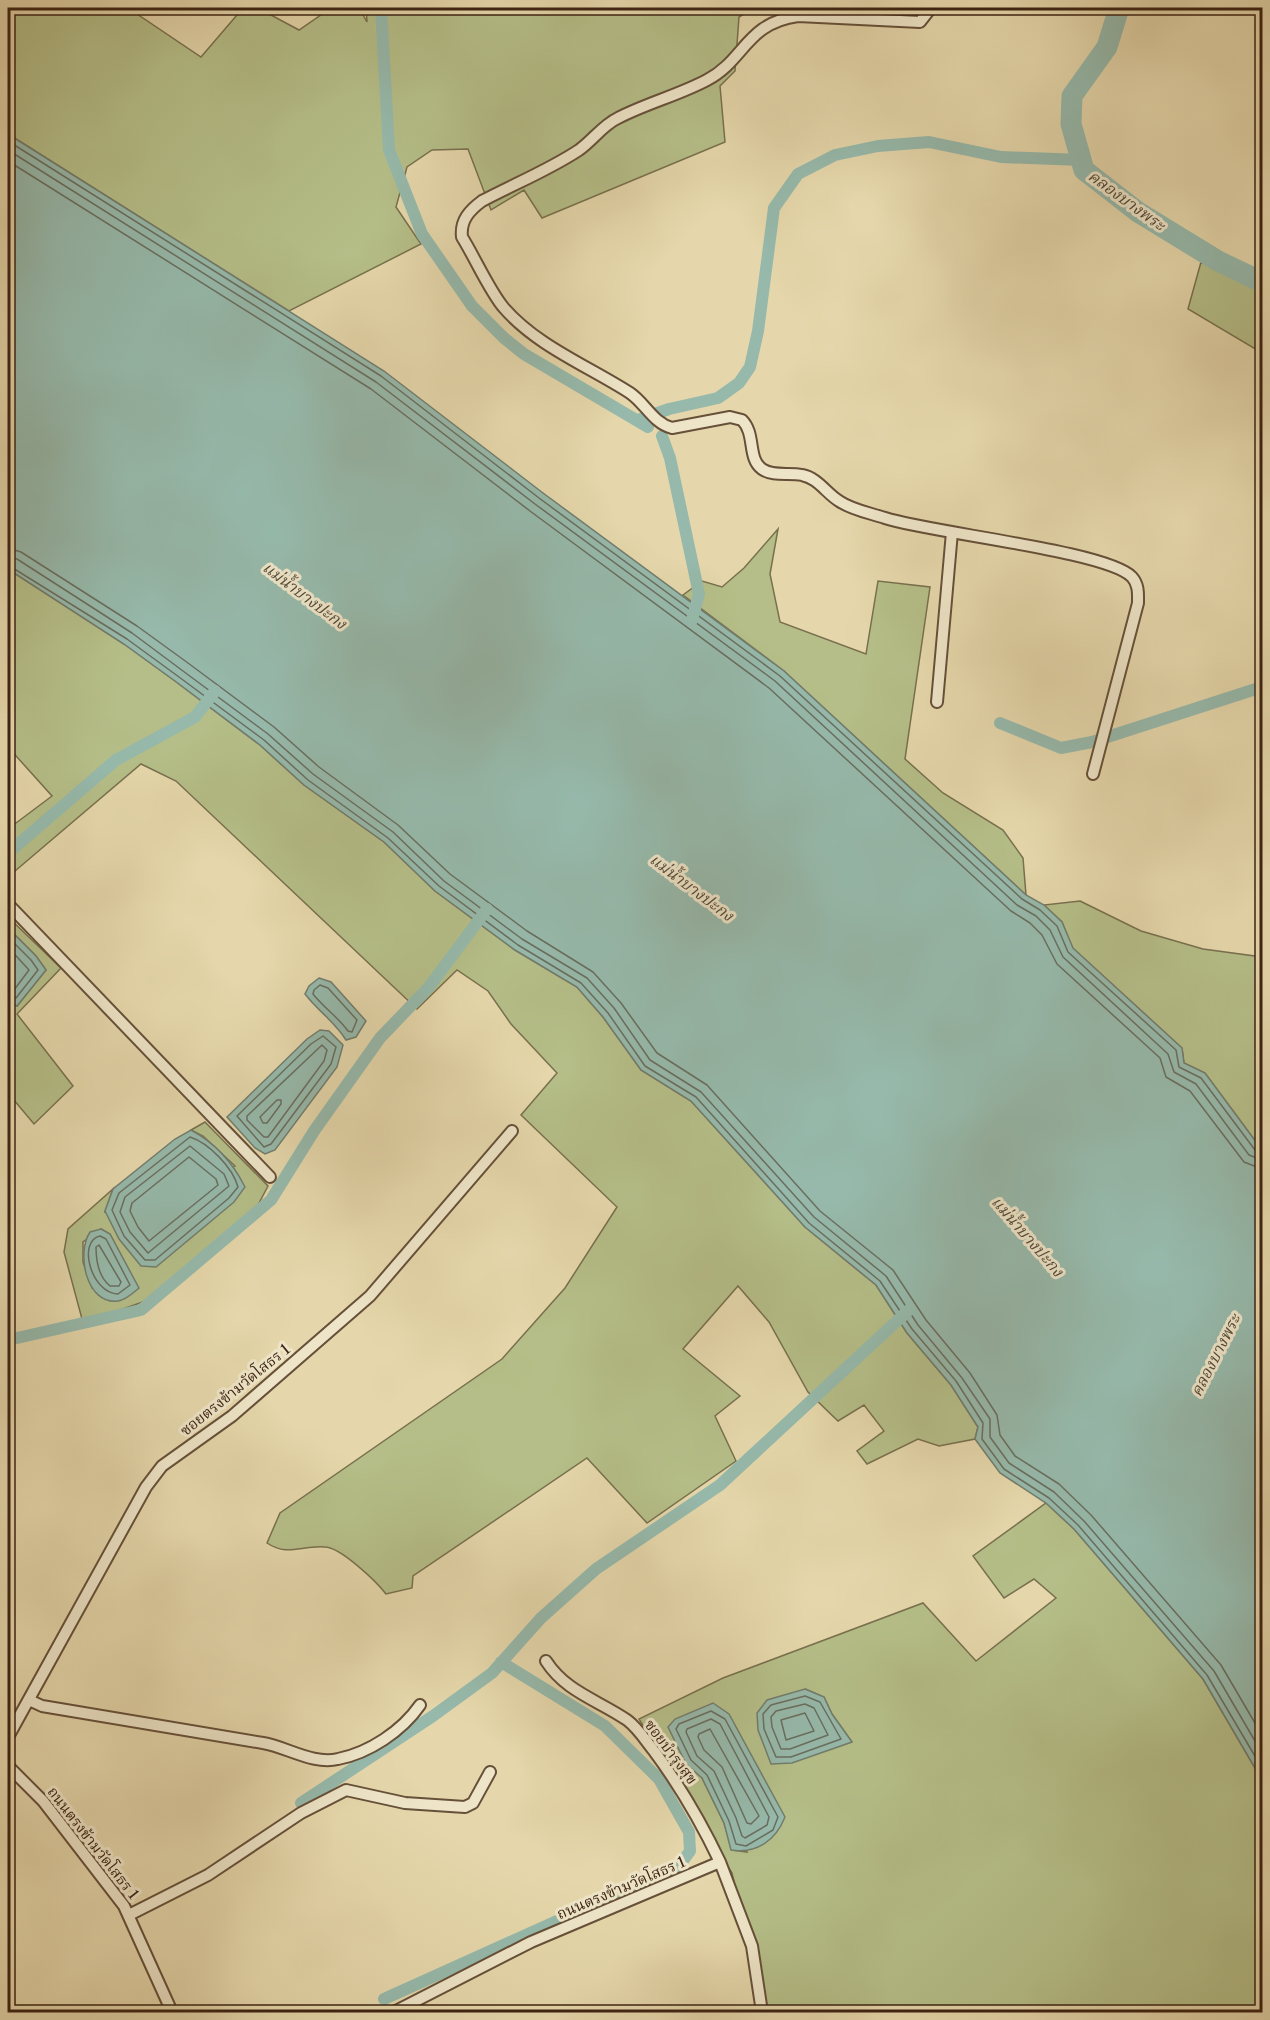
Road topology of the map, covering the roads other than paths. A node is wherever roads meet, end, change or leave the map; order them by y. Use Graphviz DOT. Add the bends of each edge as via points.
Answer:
graph roads {
  1 [pos="931,8"];
  2 [pos="951,532"];
  3 [pos="936,702"];
  4 [pos="1093,774"];
  5 [pos="8,904"];
  6 [pos="512,1131"];
  7 [pos="270,1177"];
  8 [pos="546,1661"];
  9 [pos="29,1700"];
  10 [pos="420,1705"];
  11 [pos="8,1737"];
  12 [pos="8,1767"];
  13 [pos="490,1772"];
  14 [pos="720,1862"];
  15 [pos="129,1915"];
  16 [pos="172,2013"];
  17 [pos="394,2013"];
  18 [pos="762,2013"];
  1 -- 2 [label="street" via="920,22 798,16 765,25 707,80 617,118 579,150 482,201 468,212 461,230 502,306 529,331 632,395 656,420 672,428 730,417 742,420 751,434 755,462 763,470 803,475 852,508 896,522"];
  2 -- 3 [label="street"];
  2 -- 4 [label="street" via="1095,561 1131,576 1136,583 1138,603"];
  5 -- 7 [label="street"];
  6 -- 9 [label="street, ซอยตรงข้ามวัดโสธร 1" via="370,1296 232,1416 162,1466 146,1487"];
  8 -- 14 [label="street, ซอยบำรุงสุข" via="555,1676 628,1721 646,1740 679,1784"];
  9 -- 10 [label="street" via="42,1706 266,1744 322,1761 372,1748 413,1716"];
  9 -- 11 [label="street, ซอยตรงข้ามวัดโสธร 1"];
  12 -- 15 [label="street, ถนนตรงข้ามวัดโสธร 1" via="43,1801"];
  13 -- 15 [label="street" via="473,1803 465,1807 405,1803 346,1790 301,1813 208,1875"];
  14 -- 17 [label="street, ถนนตรงข้ามวัดโสธร 1" via="531,1942"];
  14 -- 18 [label="street" via="752,1946"];
  15 -- 16 [label="street, ถนนตรงข้ามวัดโสธร 1"];
}
